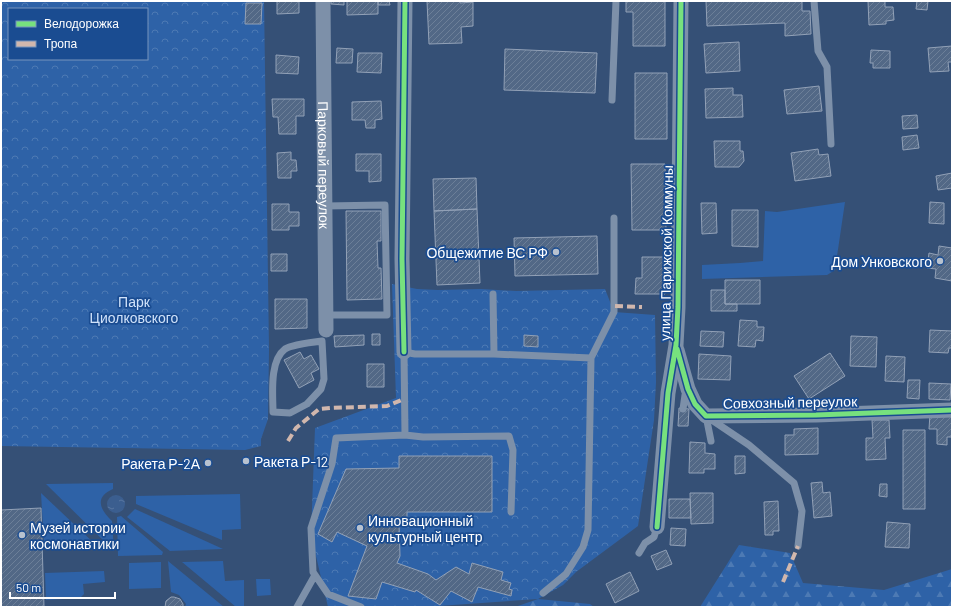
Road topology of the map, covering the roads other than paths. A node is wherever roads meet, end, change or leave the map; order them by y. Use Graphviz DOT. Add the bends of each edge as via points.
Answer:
graph roads {
  1 [pos="323,1"];
  2 [pos="404,1"];
  3 [pos="616,1"];
  4 [pos="681,1"];
  5 [pos="814,1"];
  6 [pos="612,100"];
  7 [pos="831,144"];
  8 [pos="325,206"];
  9 [pos="614,218"];
  10 [pos="493,294"];
  11 [pos="325,328"];
  12 [pos="676,345"];
  13 [pos="404,352"];
  14 [pos="494,354"];
  15 [pos="591,358"];
  16 [pos="688,389"];
  17 [pos="683,409"];
  18 [pos="952,410"];
  19 [pos="706,416"];
  20 [pos="405,435"];
  21 [pos="711,441"];
  22 [pos="511,512"];
  23 [pos="657,528"];
  24 [pos="798,546"];
  25 [pos="639,553"];
  26 [pos="315,575"];
  27 [pos="543,593"];
  28 [pos="297,607"];
  29 [pos="361,607"];
  1 -- 8 [label="street, Парковый переулок"];
  2 -- 13 [label="street"];
  3 -- 6 [label="lane"];
  4 -- 12 [label="street, улица Парижской Коммуны"];
  5 -- 7 [label="lane" via="818,51 827,66"];
  8 -- 11 [label="street, Парковый переулок"];
  8 -- 11 [label="lane" via="386,205 387,315"];
  9 -- 15 [label="lane" via="614,312"];
  10 -- 14 [label="lane"];
  11 -- 11 [label="lane" via="286,348 280,355 274,368 273,412 290,413 307,404 321,389 324,379"];
  12 -- 16 [label="street, Совхозный переулок"];
  12 -- 23 [label="street, улица Парижской Коммуны" via="668,393"];
  13 -- 14 [label="lane"];
  13 -- 20 [label="lane"];
  14 -- 15 [label="lane"];
  15 -- 27 [label="lane" via="588,530 583,547 566,574"];
  16 -- 17 [label="lane"];
  16 -- 19 [label="street, Совхозный переулок" via="695,404"];
  18 -- 19 [label="street, Совхозный переулок"];
  19 -- 21 [label="lane"];
  19 -- 24 [label="lane" via="749,445 794,483 802,510"];
  20 -- 22 [label="lane" via="509,436 512,450"];
  20 -- 26 [label="lane" via="336,438 332,464 311,528"];
  23 -- 25 [label="lane" via="654,537 645,543"];
  26 -- 28 [label="lane"];
  26 -- 29 [label="lane" via="328,594"];
}
